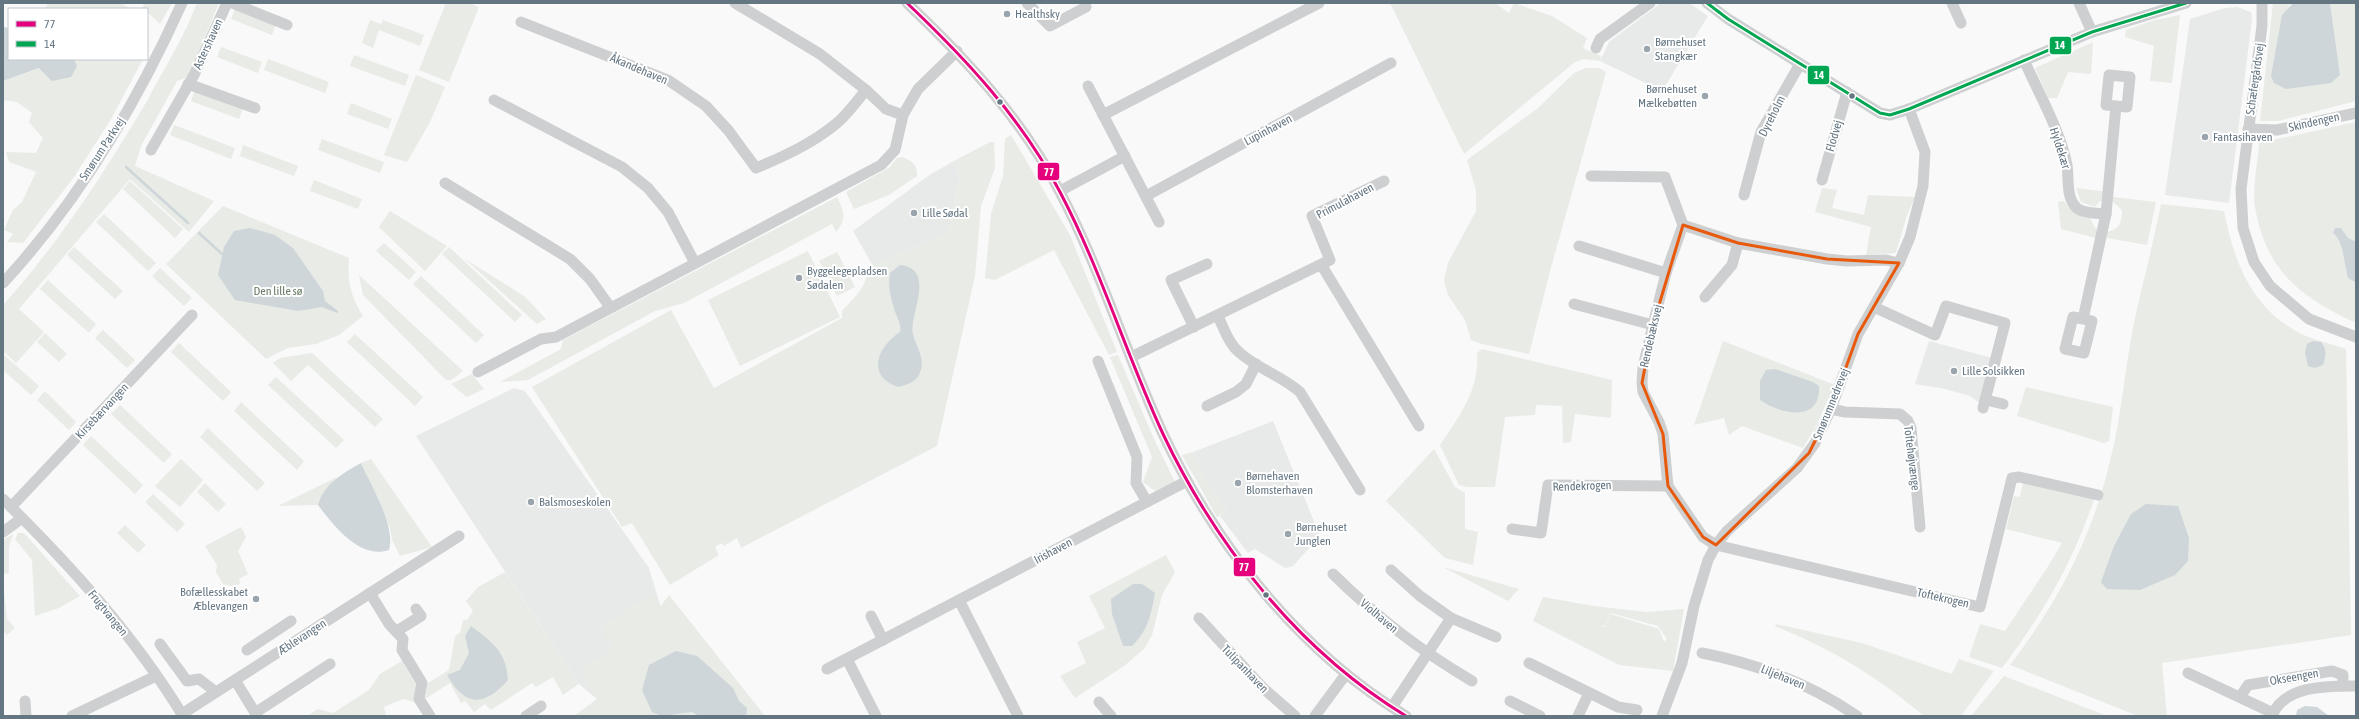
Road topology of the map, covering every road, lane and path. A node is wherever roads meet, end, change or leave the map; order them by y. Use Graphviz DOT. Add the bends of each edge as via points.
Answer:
graph roads {
  1 [pos="182,3"];
  2 [pos="227,3"];
  3 [pos="232,3"];
  4 [pos="735,3"];
  5 [pos="907,3"];
  6 [pos="1027,3"];
  7 [pos="1319,3"];
  8 [pos="1650,3"];
  9 [pos="1707,3"];
  10 [pos="1952,3"];
  11 [pos="2079,3"];
  12 [pos="2186,3"];
  13 [pos="2262,3"];
  14 [pos="1086,7"];
  15 [pos="521,22"];
  16 [pos="1961,23"];
  17 [pos="287,25"];
  18 [pos="2092,32"];
  19 [pos="1596,48"];
  20 [pos="957,51"];
  21 [pos="2024,60"];
  22 [pos="1391,63"];
  23 [pos="1800,64"];
  24 [pos="188,84"];
  25 [pos="1088,86"];
  26 [pos="866,90"];
  27 [pos="1847,92"];
  28 [pos="494,100"];
  29 [pos="2116,106"];
  30 [pos="255,108"];
  31 [pos="1909,109"];
  32 [pos="2356,112"];
  33 [pos="903,115"];
  34 [pos="1103,115"];
  35 [pos="2248,129"];
  36 [pos="151,150"];
  37 [pos="1125,156"];
  38 [pos="1591,176"];
  39 [pos="1822,180"];
  40 [pos="1384,181"];
  41 [pos="446,183"];
  42 [pos="1060,191"];
  43 [pos="1744,194"];
  44 [pos="1146,196"];
  45 [pos="2106,214"];
  46 [pos="1159,222"];
  47 [pos="1683,225"];
  48 [pos="1738,243"];
  49 [pos="1579,246"];
  50 [pos="695,263"];
  51 [pos="1899,263"];
  52 [pos="1207,264"];
  53 [pos="1322,266"];
  54 [pos="1666,273"];
  55 [pos="3,283"];
  56 [pos="1705,297"];
  57 [pos="1574,304"];
  58 [pos="610,307"];
  59 [pos="1874,308"];
  60 [pos="192,315"];
  61 [pos="1218,316"];
  62 [pos="2083,319"];
  63 [pos="1653,325"];
  64 [pos="1194,327"];
  65 [pos="2356,337"];
  66 [pos="1132,356"];
  67 [pos="1098,361"];
  68 [pos="1256,364"];
  69 [pos="478,372"];
  70 [pos="2003,404"];
  71 [pos="1207,406"];
  72 [pos="1831,409"];
  73 [pos="1419,426"];
  74 [pos="1186,481"];
  75 [pos="1668,486"];
  76 [pos="1360,490"];
  77 [pos="2098,495"];
  78 [pos="1147,502"];
  79 [pos="7,503"];
  80 [pos="22,518"];
  81 [pos="1920,527"];
  82 [pos="1512,529"];
  83 [pos="3,532"];
  84 [pos="460,536"];
  85 [pos="1716,545"];
  86 [pos="1390,570"];
  87 [pos="1333,574"];
  88 [pos="370,593"];
  89 [pos="959,600"];
  90 [pos="416,609"];
  91 [pos="871,616"];
  92 [pos="1199,618"];
  93 [pos="1451,618"];
  94 [pos="291,621"];
  95 [pos="397,631"];
  96 [pos="269,635"];
  97 [pos="1496,637"];
  98 [pos="883,640"];
  99 [pos="160,644"];
  100 [pos="247,650"];
  101 [pos="279,651"];
  102 [pos="1702,653"];
  103 [pos="1427,654"];
  104 [pos="847,659"];
  105 [pos="1529,663"];
  106 [pos="330,664"];
  107 [pos="827,670"];
  108 [pos="2188,673"];
  109 [pos="1346,674"];
  110 [pos="156,676"];
  111 [pos="235,680"];
  112 [pos="1472,681"];
  113 [pos="2343,686"];
  114 [pos="2356,686"];
  115 [pos="216,692"];
  116 [pos="1589,693"];
  117 [pos="2240,697"];
  118 [pos="25,701"];
  119 [pos="1510,701"];
  120 [pos="1099,702"];
  121 [pos="541,706"];
  122 [pos="1392,707"];
  123 [pos="1637,710"];
  124 [pos="256,714"];
  125 [pos="2272,714"];
  126 [pos="182,715"];
  127 [pos="26,716"];
  128 [pos="72,716"];
  129 [pos="430,716"];
  130 [pos="526,716"];
  131 [pos="876,716"];
  132 [pos="1018,716"];
  133 [pos="1111,716"];
  134 [pos="1295,716"];
  135 [pos="1315,716"];
  136 [pos="1406,716"];
  137 [pos="1540,716"];
  138 [pos="1578,716"];
  139 [pos="1662,716"];
  140 [pos="1857,716"];
  1 -- 55 [label="street, Smørum Parkvej" via="169,32 100,155 49,227"];
  2 -- 24 [label="street, Astershaven"];
  3 -- 17 [label="street"];
  4 -- 26 [label="street" via="797,39"];
  5 -- 20 [label="street"];
  6 -- 14 [label="street" via="1050,26"];
  7 -- 34 [label="street"];
  8 -- 19 [label="street" via="1600,39"];
  9 -- 23 [label="street"];
  10 -- 16 [label="street"];
  11 -- 18 [label="street"];
  12 -- 18 [label="street"];
  13 -- 35 [label="street, Schæfergårdsvej" via="2262,26"];
  15 -- 26 [label="street, Åkandehaven" via="668,80 706,106 728,130 756,168 790,154 817,138 838,122"];
  18 -- 21 [label="street"];
  20 -- 33 [label="street" via="918,89"];
  20 -- 42 [label="street" via="1006,108"];
  21 -- 31 [label="street"];
  21 -- 45 [label="street, Hyldekær" via="2060,141 2067,164 2071,201 2082,211"];
  22 -- 44 [label="street, Lupinhaven"];
  23 -- 27 [label="street"];
  23 -- 43 [label="street, Dyreholm" via="1761,132"];
  24 -- 30 [label="street, Astershaven"];
  24 -- 36 [label="street, Astershaven"];
  25 -- 34 [label="street"];
  26 -- 33 [label="street" via="886,109"];
  27 -- 31 [label="street" via="1880,113 1890,115"];
  27 -- 39 [label="street, Flodvej"];
  28 -- 50 [label="street" via="622,167 643,184 668,212"];
  29 -- 45 [label="street"];
  31 -- 51 [label="street, Smørumnedrevej" via="1924,143 1925,164 1917,213"];
  32 -- 35 [label="street, Skindengen" via="2277,130"];
  33 -- 50 [label="street" via="895,150 881,165"];
  34 -- 37 [label="street"];
  35 -- 65 [label="street, Schæfergårdsvej" via="2241,211 2243,228 2254,262 2270,286 2309,319"];
  37 -- 42 [label="street"];
  37 -- 44 [label="street"];
  38 -- 47 [label="street" via="1665,177"];
  40 -- 53 [label="street, Primulahaven" via="1312,216 1329,254 1330,260"];
  41 -- 58 [label="street" via="570,259 590,279"];
  42 -- 66 [label="street" via="1086,244"];
  44 -- 46 [label="street"];
  45 -- 62 [label="street"];
  47 -- 48 [label="street"];
  47 -- 54 [label="street, Rendebæksvej"];
  48 -- 51 [label="street" via="1827,259 1886,260"];
  48 -- 56 [label="street" via="1732,265"];
  49 -- 54 [label="street"];
  50 -- 58 [label="street"];
  51 -- 59 [label="street, Smørumnedrevej"];
  52 -- 64 [label="street" via="1171,280"];
  53 -- 61 [label="street"];
  53 -- 73 [label="street"];
  54 -- 63 [label="street, Rendebæksvej"];
  57 -- 63 [label="street"];
  58 -- 69 [label="street" via="556,337 541,339"];
  59 -- 70 [label="street" via="1935,335 1946,306 2005,323 1984,404"];
  59 -- 72 [label="street, Smørumnedrevej" via="1858,334"];
  60 -- 79 [label="street, Kirsebærvangen"];
  61 -- 64 [label="street"];
  61 -- 68 [label="street" via="1231,343"];
  63 -- 75 [label="street, Rendebæksvej" via="1642,383 1643,392 1663,434"];
  64 -- 66 [label="street"];
  66 -- 74 [label="street" via="1163,433"];
  67 -- 78 [label="street" via="1137,457 1136,483"];
  68 -- 71 [label="street" via="1246,384 1236,392"];
  68 -- 76 [label="street" via="1289,382 1300,392"];
  72 -- 81 [label="street, Toftehøjvænge" via="1900,414 1908,421 1911,428"];
  72 -- 85 [label="street, Smørumnedrevej" via="1815,443 1797,468 1727,531"];
  74 -- 78 [label="street, Irishaven"];
  74 -- 109 [label="street" via="1254,581"];
  75 -- 82 [label="street, Rendekrogen" via="1548,485 1541,533"];
  75 -- 85 [label="street, Rendebæksvej" via="1703,536"];
  77 -- 85 [label="street, Toftekrogen" via="2019,477 2012,478 1980,607"];
  78 -- 89 [label="street, Irishaven"];
  79 -- 80 [label="street, Frugtvangen"];
  80 -- 83 [label="street"];
  80 -- 110 [label="street, Frugtvangen" via="100,603"];
  84 -- 88 [label="street, Æblevangen"];
  85 -- 139 [label="street, Smørumnedrevej" via="1708,560 1694,606 1682,663"];
  86 -- 93 [label="street"];
  87 -- 103 [label="street, Violhaven" via="1385,623"];
  88 -- 95 [label="street" via="389,624"];
  88 -- 101 [label="street, Æblevangen"];
  89 -- 98 [label="street, Irishaven"];
  89 -- 132 [label="street"];
  90 -- 95 [label="street" via="421,616"];
  91 -- 98 [label="street"];
  92 -- 134 [label="street, Tulipanhaven" via="1263,688"];
  93 -- 97 [label="street"];
  93 -- 103 [label="street"];
  94 -- 96 [label="street"];
  95 -- 129 [label="street" via="403,639 402,650 422,683 419,699"];
  96 -- 100 [label="street"];
  96 -- 101 [label="street"];
  98 -- 104 [label="street, Irishaven"];
  99 -- 115 [label="street" via="187,681 199,679"];
  101 -- 111 [label="street, Æblevangen"];
  102 -- 140 [label="street, Liljehaven" via="1738,660 1773,671 1807,686"];
  103 -- 112 [label="street, Violhaven"];
  103 -- 122 [label="street"];
  104 -- 107 [label="street, Irishaven"];
  104 -- 131 [label="street"];
  105 -- 116 [label="street"];
  106 -- 124 [label="street"];
  108 -- 117 [label="street"];
  109 -- 122 [label="street"];
  109 -- 135 [label="street"];
  110 -- 126 [label="street, Frugtvangen"];
  110 -- 128 [label="street"];
  111 -- 115 [label="street, Æblevangen"];
  111 -- 124 [label="street"];
  113 -- 114 [label="street"];
  113 -- 117 [label="street, Okseengen" via="2342,675 2332,671 2248,685"];
  113 -- 125 [label="street" via="2319,687 2296,693 2283,701"];
  115 -- 126 [label="street, Æblevangen"];
  116 -- 123 [label="street" via="1618,706"];
  116 -- 138 [label="street"];
  117 -- 125 [label="street"];
  118 -- 127 [label="street"];
  119 -- 137 [label="street"];
  120 -- 133 [label="street"];
  121 -- 130 [label="street"];
  122 -- 136 [label="street"];
}
